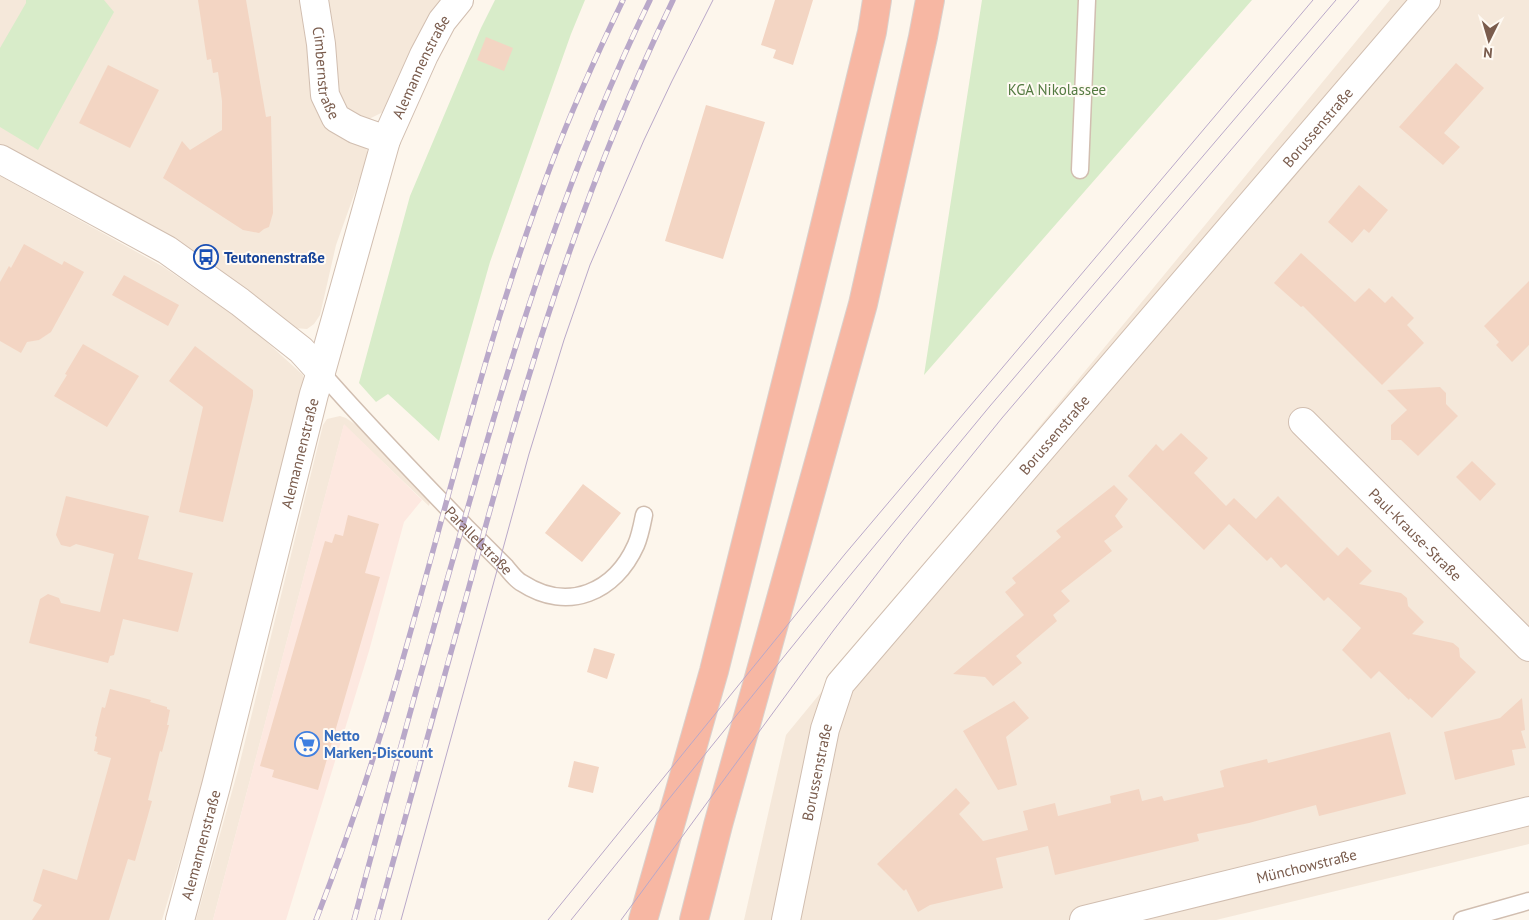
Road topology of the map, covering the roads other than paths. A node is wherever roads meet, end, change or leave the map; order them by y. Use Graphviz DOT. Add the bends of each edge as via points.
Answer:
graph roads {
  1 [pos="314,0"];
  2 [pos="459,0"];
  3 [pos="877,0"];
  4 [pos="930,0"];
  5 [pos="1087,0"];
  6 [pos="1426,0"];
  7 [pos="386,140"];
  8 [pos="0,159"];
  9 [pos="1080,170"];
  10 [pos="322,372"];
  11 [pos="1303,422"];
  12 [pos="644,515"];
  13 [pos="1529,647"];
  14 [pos="1529,811"];
  15 [pos="1529,901"];
  16 [pos="180,920"];
  17 [pos="643,920"];
  18 [pos="694,920"];
  19 [pos="786,920"];
  20 [pos="1084,920"];
  21 [pos="1462,920"];
  1 -- 7 [label="street, Cimbernstraße" via="325,95 336,118"];
  2 -- 7 [label="street, Alemannenstraße" via="442,21 424,55"];
  3 -- 17 [label="highway" via="872,32 714,671"];
  4 -- 18 [label="highway" via="863,304"];
  5 -- 9 [label="lane"];
  6 -- 19 [label="street, Borussenstraße" via="840,684 825,729"];
  7 -- 10 [label="street, Alemannenstraße"];
  8 -- 10 [label="street" via="167,250 302,350"];
  10 -- 12 [label="lane, Parallelstraße" via="521,583 544,594 565,598 586,595 607,583 623,567 637,544"];
  10 -- 16 [label="street, Alemannenstraße"];
  11 -- 13 [label="street, Paul-Krause-Straße"];
  14 -- 20 [label="street, Münchowstraße"];
  15 -- 21 [label="lane"];
}
